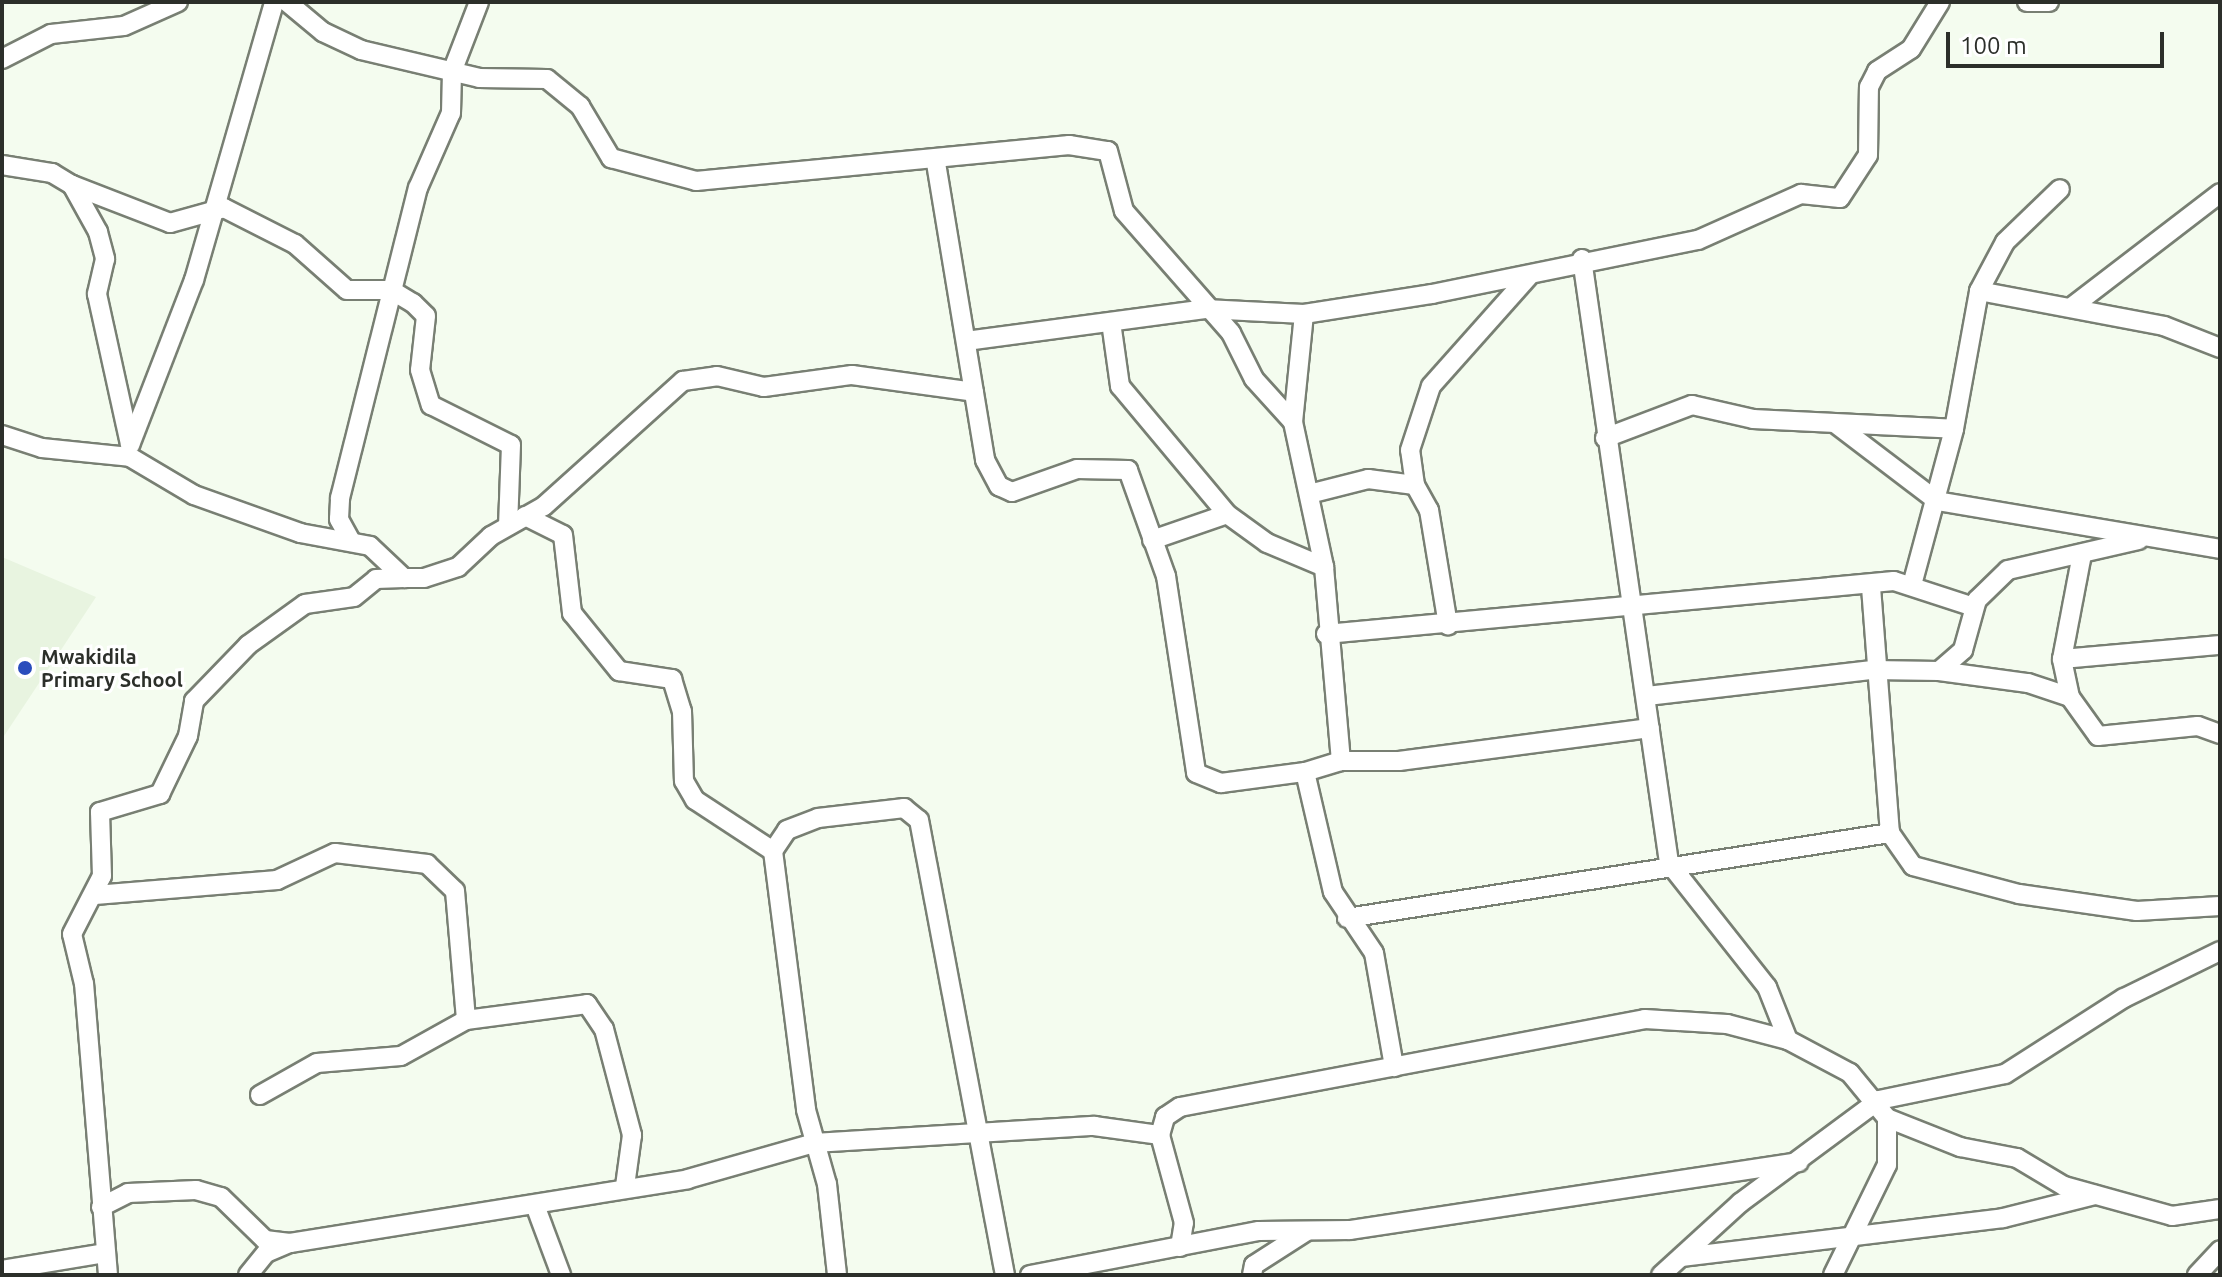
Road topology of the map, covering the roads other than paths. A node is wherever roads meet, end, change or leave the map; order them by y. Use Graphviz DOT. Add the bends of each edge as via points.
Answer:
graph roads {
  1 [pos="178,2"];
  2 [pos="274,2"];
  3 [pos="287,2"];
  4 [pos="479,2"];
  5 [pos="1940,2"];
  6 [pos="2027,2"];
  7 [pos="2049,2"];
  8 [pos="2,59"];
  9 [pos="452,72"];
  10 [pos="936,163"];
  11 [pos="2,165"];
  12 [pos="72,185"];
  13 [pos="2060,189"];
  14 [pos="2220,193"];
  15 [pos="213,211"];
  16 [pos="1582,259"];
  17 [pos="1529,276"];
  18 [pos="391,290"];
  19 [pos="1979,291"];
  20 [pos="2073,306"];
  21 [pos="1205,309"];
  22 [pos="1304,314"];
  23 [pos="1111,322"];
  24 [pos="966,341"];
  25 [pos="2220,348"];
  26 [pos="974,392"];
  27 [pos="1293,422"];
  28 [pos="1836,424"];
  29 [pos="1954,429"];
  30 [pos="2,435"];
  31 [pos="1605,438"];
  32 [pos="130,451"];
  33 [pos="1415,485"];
  34 [pos="1313,493"];
  35 [pos="1937,501"];
  36 [pos="1227,514"];
  37 [pos="525,516"];
  38 [pos="508,525"];
  39 [pos="2142,539"];
  40 [pos="1152,540"];
  41 [pos="351,541"];
  42 [pos="2220,549"];
  43 [pos="2082,554"];
  44 [pos="1324,567"];
  45 [pos="404,578"];
  46 [pos="1912,585"];
  47 [pos="1871,587"];
  48 [pos="1626,601"];
  49 [pos="1974,607"];
  50 [pos="1448,625"];
  51 [pos="1326,634"];
  52 [pos="2220,645"];
  53 [pos="2062,659"];
  54 [pos="1873,670"];
  55 [pos="1939,671"];
  56 [pos="1647,696"];
  57 [pos="2070,697"];
  58 [pos="1650,728"];
  59 [pos="2220,734"];
  60 [pos="1341,761"];
  61 [pos="1305,772"];
  62 [pos="1890,833"];
  63 [pos="773,851"];
  64 [pos="1669,863"];
  65 [pos="95,895"];
  66 [pos="2220,906"];
  67 [pos="1347,918"];
  68 [pos="2220,951"];
  69 [pos="466,1020"];
  70 [pos="1788,1040"];
  71 [pos="1394,1067"];
  72 [pos="260,1095"];
  73 [pos="1879,1100"];
  74 [pos="1887,1118"];
  75 [pos="979,1131"];
  76 [pos="1160,1135"];
  77 [pos="814,1143"];
  78 [pos="1799,1162"];
  79 [pos="625,1186"];
  80 [pos="2098,1194"];
  81 [pos="535,1205"];
  82 [pos="101,1207"];
  83 [pos="2220,1209"];
  84 [pos="1307,1231"];
  85 [pos="1860,1232"];
  86 [pos="290,1243"];
  87 [pos="1180,1247"];
  88 [pos="2220,1250"];
  89 [pos="105,1253"];
  90 [pos="1682,1258"];
  91 [pos="2,1270"];
  92 [pos="108,1275"];
  93 [pos="248,1275"];
  94 [pos="561,1275"];
  95 [pos="837,1275"];
  96 [pos="1005,1275"];
  97 [pos="1030,1275"];
  98 [pos="1252,1275"];
  99 [pos="1661,1275"];
  100 [pos="1833,1275"];
  101 [pos="2197,1275"];
  1 -- 8 [label="street" via="124,26 51,34"];
  2 -- 15 [label="street" via="254,93"];
  3 -- 9 [label="street" via="323,32 361,50"];
  4 -- 9 [label="street"];
  5 -- 16 [label="street" via="1911,49 1877,71 1869,87 1868,155 1840,198 1801,194 1698,240"];
  6 -- 7 [label="street"];
  9 -- 10 [label="street" via="547,79 574,98 611,158 696,181"];
  9 -- 18 [label="street" via="451,113 418,188"];
  10 -- 21 [label="street" via="1089,143 1108,151 1124,211"];
  10 -- 24 [label="street"];
  11 -- 12 [label="street" via="52,173"];
  12 -- 15 [label="street" via="170,223"];
  12 -- 32 [label="street" via="105,259 97,294"];
  13 -- 19 [label="street" via="2005,242"];
  14 -- 20 [label="street"];
  15 -- 18 [label="street" via="224,208 295,244 347,290"];
  15 -- 32 [label="street" via="194,280"];
  16 -- 17 [label="street"];
  16 -- 31 [label="street"];
  17 -- 22 [label="street"];
  17 -- 33 [label="street" via="1431,386 1410,450"];
  18 -- 38 [label="street" via="426,316 420,370 431,405 511,445"];
  18 -- 41 [label="street" via="340,498 339,519"];
  19 -- 20 [label="street"];
  19 -- 29 [label="street"];
  20 -- 25 [label="street"];
  21 -- 22 [label="street"];
  21 -- 23 [label="street"];
  21 -- 27 [label="street" via="1231,333 1254,379"];
  22 -- 27 [label="street"];
  23 -- 24 [label="street"];
  23 -- 36 [label="street" via="1120,386"];
  24 -- 26 [label="street"];
  26 -- 37 [label="street" via="852,375 764,387 717,376 683,381"];
  26 -- 40 [label="street" via="985,460 999,486 1012,492 1077,469 1128,470"];
  27 -- 34 [label="street"];
  28 -- 29 [label="street"];
  28 -- 31 [label="street" via="1753,419 1692,405"];
  28 -- 35 [label="street"];
  29 -- 35 [label="street"];
  30 -- 32 [label="street" via="42,448"];
  31 -- 48 [label="street"];
  32 -- 41 [label="street" via="194,495 300,533"];
  33 -- 34 [label="street" via="1368,479"];
  33 -- 50 [label="street" via="1429,510"];
  34 -- 44 [label="street"];
  35 -- 39 [label="street"];
  35 -- 46 [label="street"];
  36 -- 40 [label="street"];
  36 -- 44 [label="street" via="1267,543"];
  37 -- 38 [label="street"];
  37 -- 63 [label="street" via="563,535 572,613 619,671 672,679 682,711 684,781 695,800"];
  38 -- 45 [label="street" via="458,567"];
  39 -- 42 [label="street"];
  39 -- 43 [label="street"];
  40 -- 61 [label="street" via="1166,576 1196,773 1221,783"];
  41 -- 45 [label="street" via="370,546"];
  43 -- 49 [label="street" via="2008,570"];
  43 -- 53 [label="street"];
  44 -- 51 [label="street"];
  45 -- 65 [label="street" via="376,579 354,597 305,604 216,672 194,701 188,736 160,794 100,812"];
  46 -- 47 [label="street"];
  46 -- 49 [label="street"];
  47 -- 48 [label="street"];
  47 -- 54 [label="street"];
  48 -- 50 [label="street"];
  48 -- 56 [label="street"];
  49 -- 55 [label="street" via="1963,650"];
  50 -- 51 [label="street"];
  51 -- 60 [label="street"];
  52 -- 53 [label="street"];
  53 -- 57 [label="street"];
  54 -- 55 [label="street"];
  54 -- 56 [label="street"];
  54 -- 62 [label="street"];
  55 -- 57 [label="street" via="2028,683"];
  56 -- 58 [label="street"];
  57 -- 59 [label="street" via="2098,736 2198,726"];
  58 -- 60 [label="street" via="1399,761"];
  58 -- 64 [label="street"];
  60 -- 61 [label="street"];
  61 -- 67 [label="street" via="1323,861"];
  62 -- 64 [label="street"];
  62 -- 66 [label="street" via="1913,866 2019,894 2137,911"];
  63 -- 75 [label="street" via="787,830 818,818 904,808 919,820"];
  63 -- 77 [label="street"];
  64 -- 67 [label="street"];
  64 -- 70 [label="street" via="1767,987"];
  65 -- 69 [label="street" via="277,880 335,853 427,864 455,891"];
  65 -- 82 [label="street" via="72,934 84,984"];
  67 -- 71 [label="street" via="1374,953"];
  68 -- 73 [label="street" via="2124,998 2005,1074"];
  69 -- 72 [label="street" via="401,1056 317,1063"];
  69 -- 79 [label="street" via="562,1004 597,1009 632,1135"];
  70 -- 71 [label="street" via="1727,1024 1645,1019"];
  70 -- 73 [label="street" via="1850,1073"];
  71 -- 76 [label="street" via="1180,1107 1165,1117"];
  73 -- 74 [label="street"];
  73 -- 78 [label="street"];
  74 -- 80 [label="street" via="1960,1147 2017,1158 2044,1179"];
  74 -- 85 [label="street" via="1887,1165"];
  75 -- 76 [label="street" via="1094,1126"];
  75 -- 77 [label="street"];
  75 -- 96 [label="street"];
  76 -- 87 [label="street" via="1184,1223"];
  77 -- 79 [label="street" via="688,1179"];
  77 -- 95 [label="street"];
  78 -- 84 [label="street"];
  78 -- 90 [label="street"];
  79 -- 81 [label="street"];
  80 -- 83 [label="street" via="2172,1216"];
  80 -- 85 [label="street" via="2003,1218"];
  81 -- 86 [label="street"];
  81 -- 94 [label="street"];
  82 -- 86 [label="street" via="128,1193 196,1190 221,1197 265,1240"];
  82 -- 89 [label="street"];
  84 -- 87 [label="street"];
  84 -- 98 [label="street" via="1254,1265"];
  85 -- 90 [label="street"];
  85 -- 100 [label="street"];
  86 -- 93 [label="street" via="266,1253"];
  87 -- 97 [label="street"];
  88 -- 101 [label="street"];
  89 -- 91 [label="street"];
  89 -- 92 [label="street"];
  90 -- 99 [label="street"];
}
